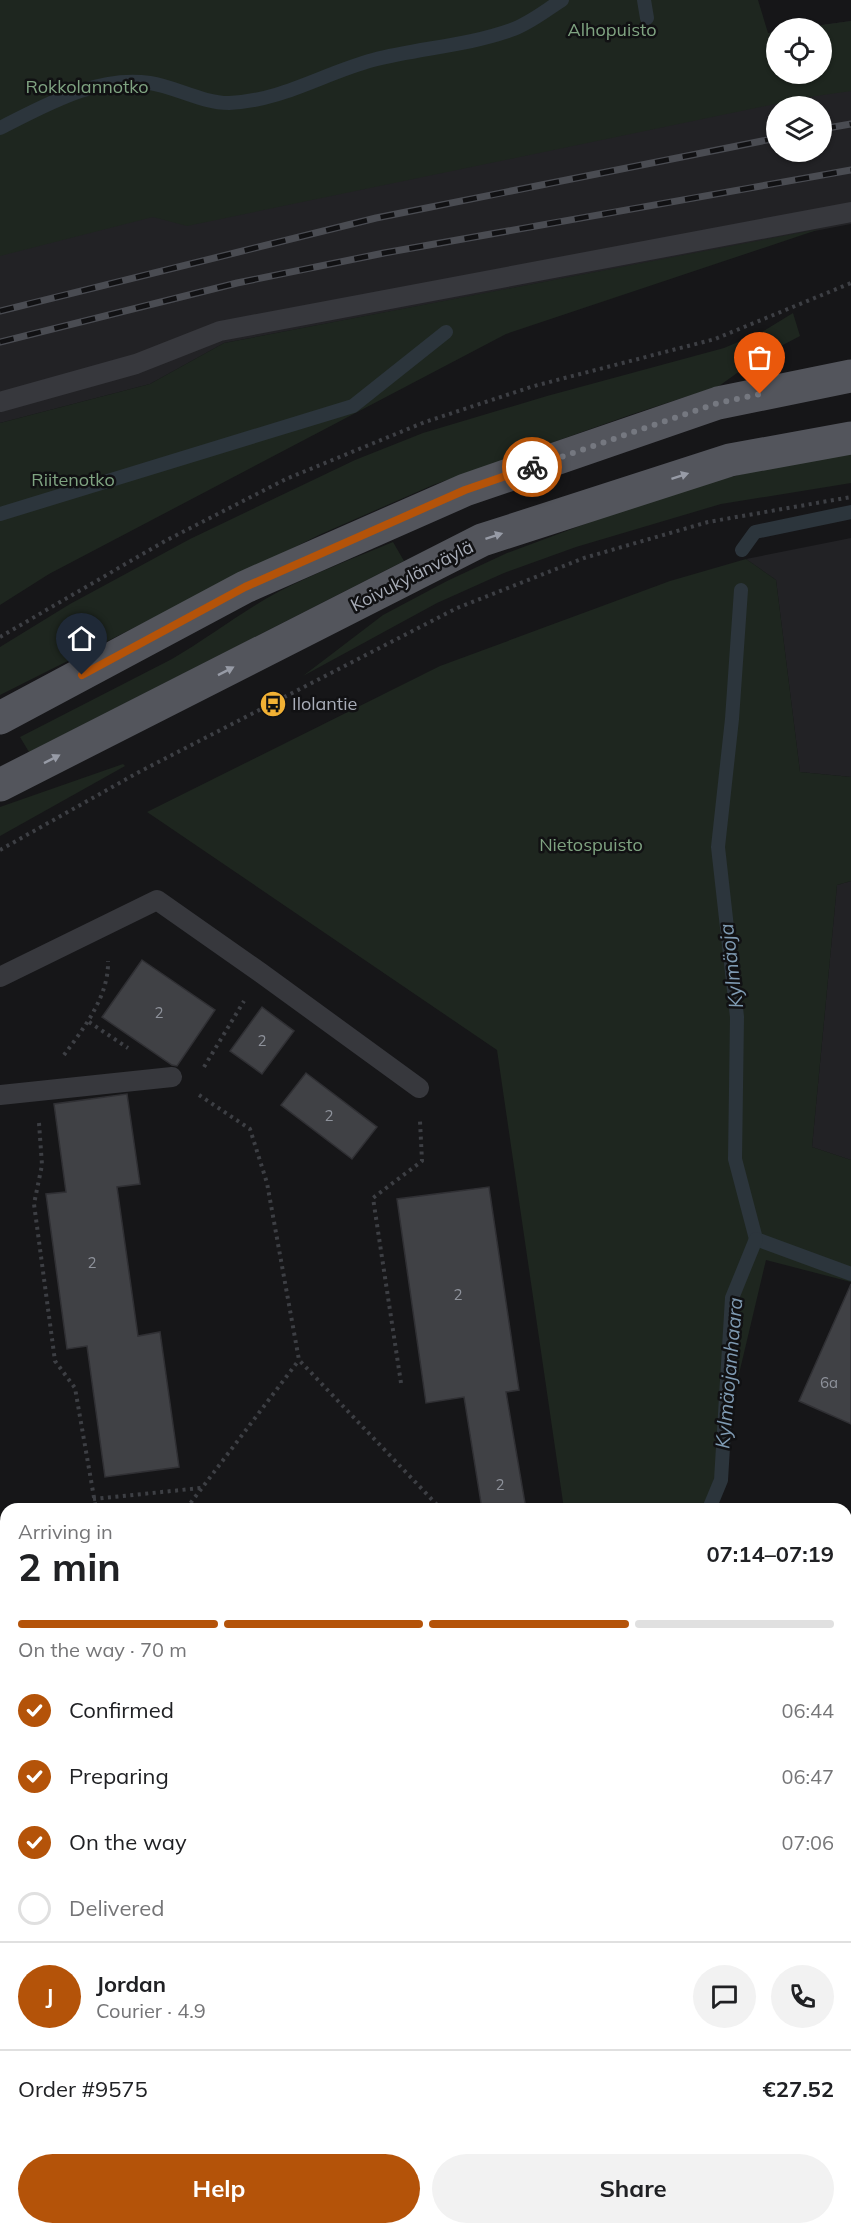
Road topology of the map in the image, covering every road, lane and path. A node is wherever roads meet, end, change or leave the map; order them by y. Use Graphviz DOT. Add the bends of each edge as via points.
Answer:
graph roads {
  1 [pos="851,212"];
  2 [pos="851,283"];
  3 [pos="851,376"];
  4 [pos="0,402"];
  5 [pos="851,438"];
  6 [pos="851,497"];
  7 [pos="0,637"];
  8 [pos="0,718"];
  9 [pos="0,785"];
  10 [pos="0,850"];
  11 [pos="108,924"];
  12 [pos="261,973"];
  13 [pos="0,977"];
  14 [pos="89,1022"];
  15 [pos="172,1077"];
  16 [pos="419,1088"];
  17 [pos="190,1089"];
  18 [pos="37,1091"];
  19 [pos="0,1095"];
  20 [pos="299,1360"];
  21 [pos="401,1383"];
  22 [pos="202,1488"];
  23 [pos="93,1499"];
  24 [pos="94,1503"];
  25 [pos="191,1503"];
  26 [pos="435,1503"];
  1 -- 4 [label="lane" via="220,332 136,364"];
  2 -- 7 [label="path" via="715,339 523,390 425,422 297,475 165,540"];
  3 -- 8 [label="main road" via="718,403 465,490 245,587"];
  9 -- 5 [label="main road, Koivukylänväylä, one-way" via="482,540 730,460"];
  6 -- 10 [label="path" via="708,522 584,558 456,608 139,772"];
  11 -- 12 [label="lane" via="158,900"];
  11 -- 13 [label="lane"];
  11 -- 14 [label="path" via="109,975"];
  12 -- 16 [label="lane"];
  12 -- 17 [label="path"];
  14 -- 15 [label="path"];
  14 -- 18 [label="path"];
  15 -- 17 [label="path"];
  15 -- 18 [label="lane"];
  16 -- 21 [label="path" via="422,1161 373,1198"];
  17 -- 20 [label="path" via="250,1130 267,1183"];
  18 -- 19 [label="lane"];
  18 -- 23 [label="path" via="42,1165 34,1204 55,1361 75,1388"];
  20 -- 22 [label="path"];
  20 -- 26 [label="path"];
  22 -- 23 [label="path"];
  22 -- 25 [label="path"];
  23 -- 24 [label="path"];
}
